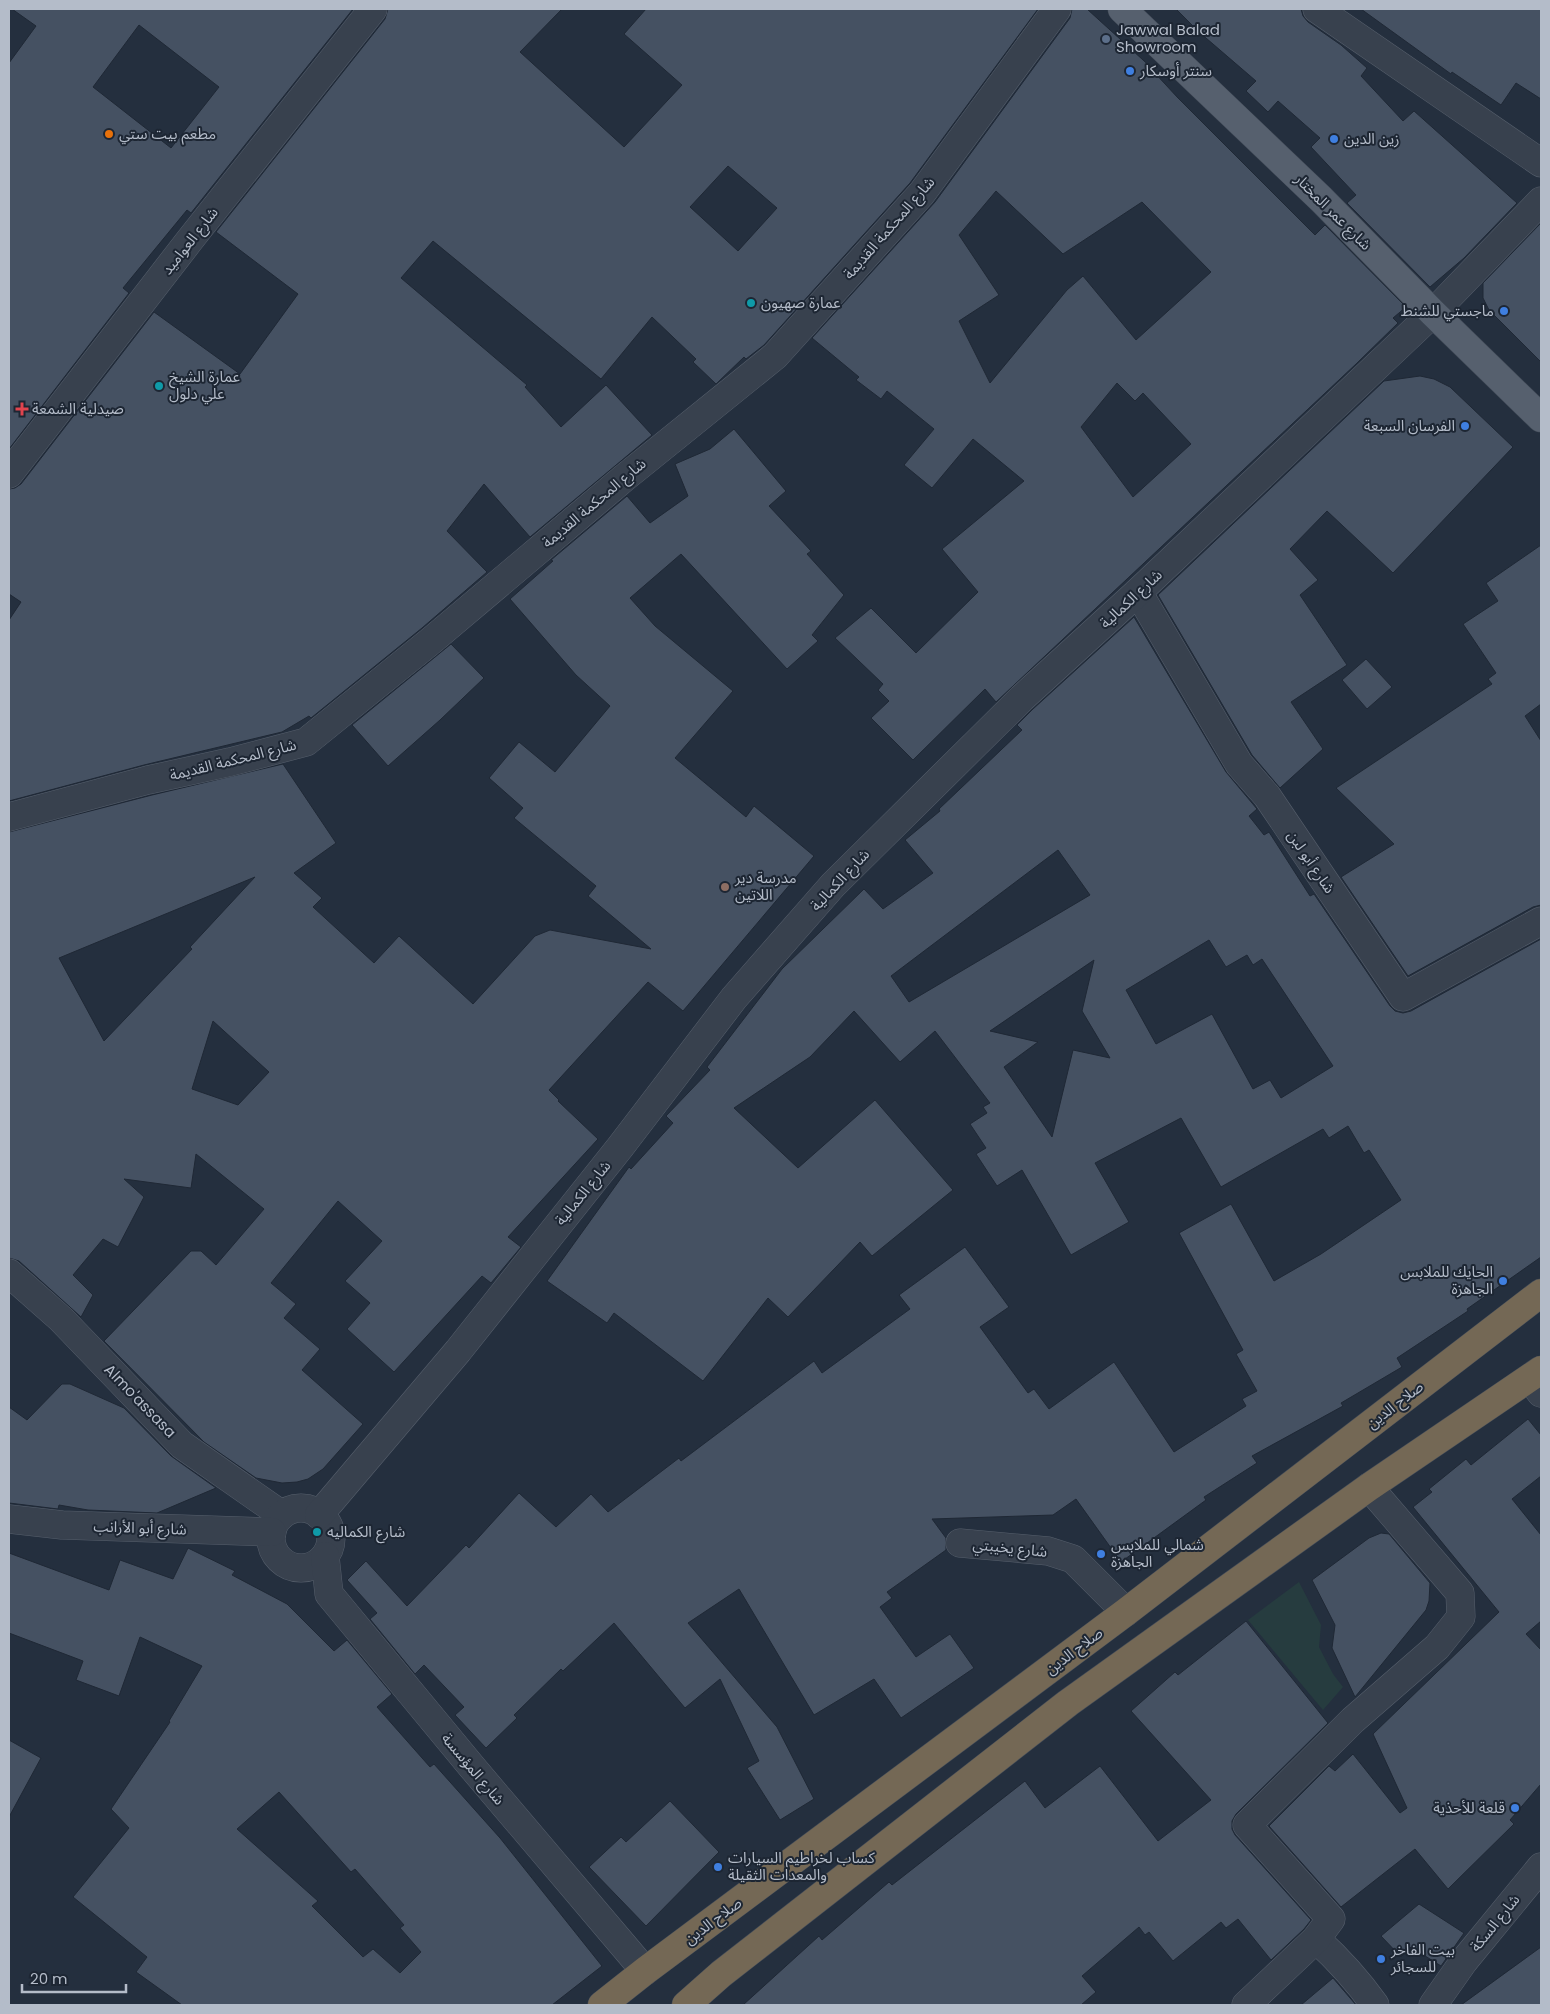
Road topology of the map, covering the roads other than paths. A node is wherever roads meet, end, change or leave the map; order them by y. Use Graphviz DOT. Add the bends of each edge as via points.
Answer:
graph roads {
  1 [pos="373,9"];
  2 [pos="1057,9"];
  3 [pos="1122,9"];
  4 [pos="1317,9"];
  5 [pos="1541,163"];
  6 [pos="1541,201"];
  7 [pos="1433,313"];
  8 [pos="1541,418"];
  9 [pos="9,474"];
  10 [pos="1138,592"];
  11 [pos="9,817"];
  12 [pos="1541,921"];
  13 [pos="9,1273"];
  14 [pos="1541,1293"];
  15 [pos="1538,1381"];
  16 [pos="1369,1487"];
  17 [pos="319,1515"];
  18 [pos="9,1520"];
  19 [pos="277,1524"];
  20 [pos="960,1543"];
  21 [pos="325,1556"];
  22 [pos="1126,1612"];
  23 [pos="1541,1867"];
  24 [pos="1316,1939"];
  25 [pos="644,1972"];
  26 [pos="602,2005"];
  27 [pos="686,2005"];
  28 [pos="1246,2005"];
  29 [pos="1375,2005"];
  30 [pos="1433,2005"];
  1 -- 9 [label="street, شارع العواميد"];
  2 -- 11 [label="street, شارع المحكمة القديمة" via="922,193 775,356 306,742"];
  3 -- 7 [label="main road, شارع عمر المختار" via="1321,198"];
  4 -- 5 [label="street"];
  6 -- 7 [label="street, شارع الكمالية"];
  7 -- 8 [label="main road, شارع عمر المختار"];
  7 -- 10 [label="street, شارع الكمالية"];
  10 -- 12 [label="street, شارع أبو لبن" via="1239,764 1267,796 1403,997"];
  10 -- 17 [label="street, شارع الكمالية" via="1022,698 833,885 734,998 458,1351"];
  13 -- 19 [label="street, Almo'assasa" via="61,1319 182,1445"];
  14 -- 22 [label="highway, صلاح الدين"];
  15 -- 16 [label="highway"];
  16 -- 24 [label="street" via="1460,1593 1460,1617 1437,1647 1353,1720 1247,1825 1331,1919"];
  16 -- 27 [label="highway" via="1068,1703 721,1974"];
  17 -- 19 [label="street" via="301,1508 291,1510"];
  17 -- 21 [label="street" via="330,1531 331,1544"];
  18 -- 19 [label="street, شارع أبو الأرانب" via="62,1525"];
  19 -- 21 [label="street" via="272,1542 280,1560 299,1568 314,1566"];
  20 -- 22 [label="street, شارع يخيبتي" via="1048,1551 1073,1559"];
  21 -- 25 [label="street, شارع المؤسسة" via="329,1594"];
  22 -- 25 [label="highway, صلاح الدين"];
  23 -- 30 [label="street, شارع السكة" via="1464,1961"];
  24 -- 28 [label="street"];
  24 -- 29 [label="street"];
  25 -- 26 [label="highway, صلاح الدين"];
}
